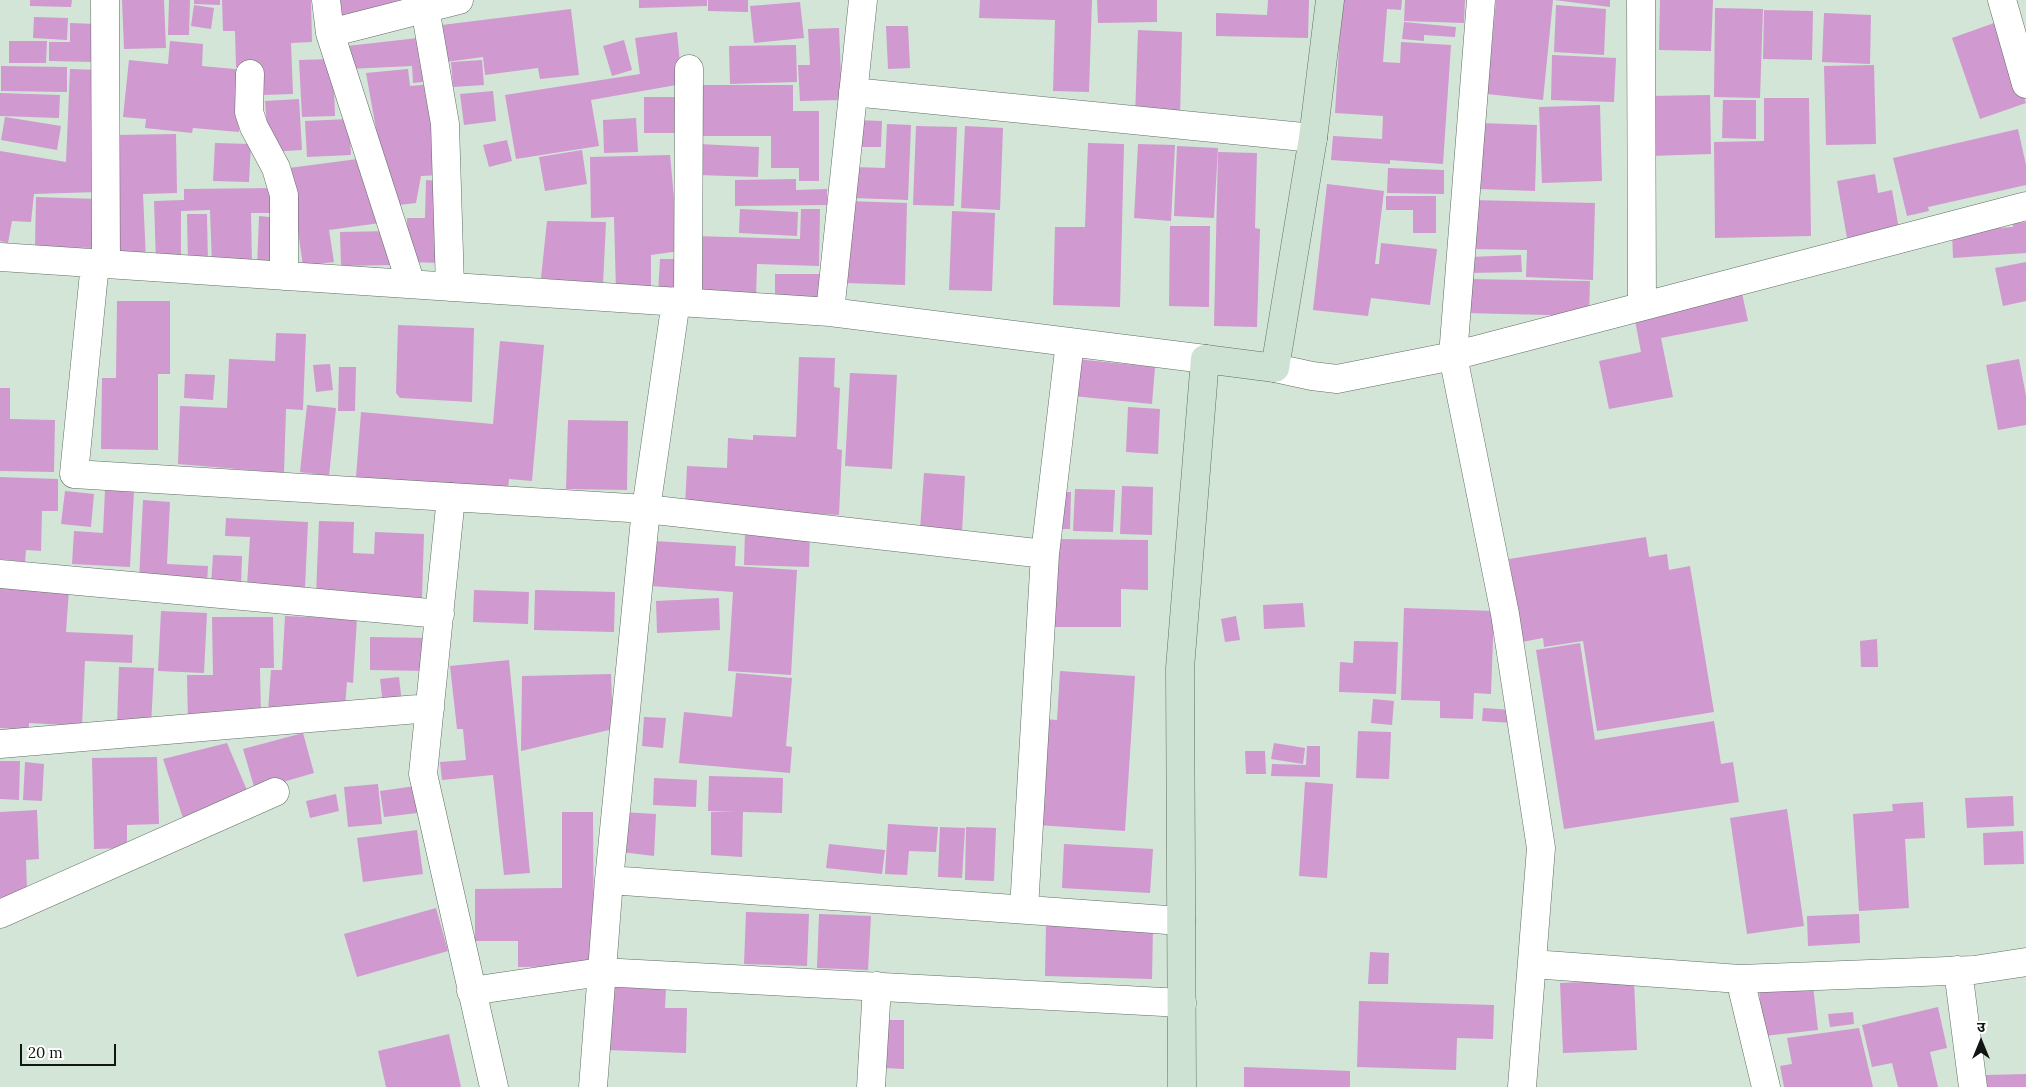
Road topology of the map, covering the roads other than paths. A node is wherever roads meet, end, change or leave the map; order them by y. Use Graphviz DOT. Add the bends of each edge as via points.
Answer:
graph roads {
  1 [pos="105,0"];
  2 [pos="326,0"];
  3 [pos="459,0"];
  4 [pos="863,0"];
  5 [pos="1330,0"];
  6 [pos="1481,0"];
  7 [pos="1641,0"];
  8 [pos="2002,0"];
  9 [pos="425,8"];
  10 [pos="330,33"];
  11 [pos="689,69"];
  12 [pos="250,74"];
  13 [pos="2026,84"];
  14 [pos="853,92"];
  15 [pos="1313,138"];
  16 [pos="2026,206"];
  17 [pos="0,257"];
  18 [pos="100,263"];
  19 [pos="284,276"];
  20 [pos="411,284"];
  21 [pos="450,286"];
  22 [pos="682,302"];
  23 [pos="1642,306"];
  24 [pos="830,312"];
  25 [pos="1070,342"];
  26 [pos="1453,356"];
  27 [pos="1205,359"];
  28 [pos="1275,368"];
  29 [pos="451,497"];
  30 [pos="646,509"];
  31 [pos="1045,554"];
  32 [pos="0,574"];
  33 [pos="440,614"];
  34 [pos="430,708"];
  35 [pos="0,744"];
  36 [pos="274,792"];
  37 [pos="609,880"];
  38 [pos="1024,909"];
  39 [pos="0,914"];
  40 [pos="1181,920"];
  41 [pos="2026,962"];
  42 [pos="1532,964"];
  43 [pos="1958,970"];
  44 [pos="601,972"];
  45 [pos="1740,979"];
  46 [pos="877,986"];
  47 [pos="471,991"];
  48 [pos="1182,1002"];
  49 [pos="494,1087"];
  50 [pos="593,1087"];
  51 [pos="871,1087"];
  52 [pos="1182,1087"];
  53 [pos="1522,1087"];
  54 [pos="1766,1087"];
  55 [pos="1973,1087"];
  1 -- 18 [label="street"];
  2 -- 10 [label="street"];
  3 -- 9 [label="street"];
  4 -- 14 [label="street"];
  5 -- 15 [label="street"];
  6 -- 26 [label="street"];
  7 -- 23 [label="street"];
  8 -- 13 [label="street"];
  9 -- 10 [label="street"];
  9 -- 21 [label="street" via="446,124"];
  10 -- 20 [label="street"];
  11 -- 22 [label="street"];
  12 -- 19 [label="street" via="249,112 276,168 284,196"];
  14 -- 15 [label="street"];
  14 -- 24 [label="street"];
  15 -- 28 [label="street"];
  16 -- 23 [label="street"];
  17 -- 18 [label="street"];
  18 -- 19 [label="street"];
  18 -- 29 [label="street" via="74,474"];
  19 -- 20 [label="street"];
  20 -- 21 [label="street"];
  21 -- 22 [label="street"];
  22 -- 24 [label="street"];
  22 -- 30 [label="street"];
  23 -- 26 [label="street"];
  24 -- 25 [label="street"];
  25 -- 27 [label="street"];
  25 -- 31 [label="street"];
  26 -- 28 [label="street" via="1337,379"];
  26 -- 42 [label="street" via="1505,614 1541,848"];
  27 -- 28 [label="street"];
  27 -- 40 [label="street" via="1180,668"];
  29 -- 30 [label="street"];
  29 -- 33 [label="street"];
  30 -- 31 [label="street"];
  30 -- 37 [label="street"];
  31 -- 38 [label="street"];
  32 -- 33 [label="street"];
  33 -- 34 [label="street"];
  34 -- 35 [label="street"];
  34 -- 47 [label="street" via="423,774"];
  36 -- 39 [label="street"];
  37 -- 38 [label="street"];
  37 -- 44 [label="street"];
  38 -- 40 [label="street"];
  40 -- 48 [label="street"];
  41 -- 43 [label="street"];
  42 -- 45 [label="street"];
  42 -- 53 [label="street"];
  43 -- 45 [label="street"];
  43 -- 55 [label="street"];
  44 -- 46 [label="street"];
  44 -- 47 [label="street"];
  44 -- 50 [label="street"];
  45 -- 54 [label="street"];
  46 -- 48 [label="street"];
  46 -- 51 [label="street"];
  47 -- 49 [label="street"];
  48 -- 52 [label="street"];
}
